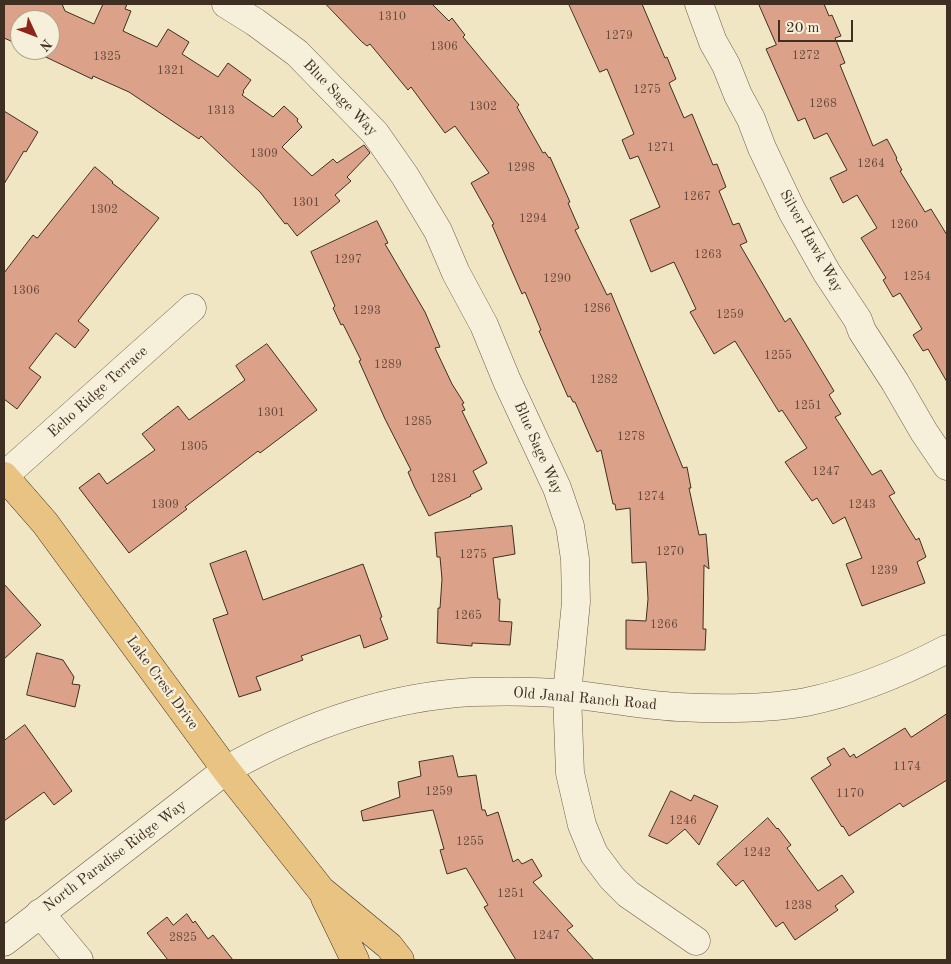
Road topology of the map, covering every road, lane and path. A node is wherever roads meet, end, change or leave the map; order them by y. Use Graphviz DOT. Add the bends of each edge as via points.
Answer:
graph roads {
  1 [pos="226,4"];
  2 [pos="699,4"];
  3 [pos="192,308"];
  4 [pos="947,466"];
  5 [pos="4,476"];
  6 [pos="947,649"];
  7 [pos="567,694"];
  8 [pos="226,770"];
  9 [pos="321,890"];
  10 [pos="40,913"];
  11 [pos="4,942"];
  12 [pos="696,942"];
  13 [pos="79,960"];
  14 [pos="355,960"];
  15 [pos="400,960"];
  1 -- 7 [label="street, Blue Sage Way" via="297,53 376,133 438,231 557,488 570,526 576,602"];
  2 -- 4 [label="street, Silver Hawk Way" via="713,42 752,119 792,211 862,331"];
  3 -- 5 [label="street, Echo Ridge Terrace"];
  5 -- 8 [label="main road, Lake Crest Drive" via="44,523"];
  6 -- 7 [label="street, Old Janal Ranch Road" via="920,664 865,685 806,702 732,708 677,707"];
  7 -- 8 [label="street, Old Janal Ranch Road" via="471,692 416,698 362,710 259,751"];
  7 -- 12 [label="street, Blue Sage Way" via="570,773 582,825 594,854 628,894"];
  8 -- 9 [label="main road, Lake Crest Drive"];
  8 -- 10 [label="street, North Paradise Ridge Way"];
  9 -- 14 [label="main road, Lake Crest Drive"];
  9 -- 15 [label="main road, Lake Crest Drive" via="389,946"];
  10 -- 11 [label="street, North Paradise Ridge Way"];
  10 -- 13 [label="street"];
}
